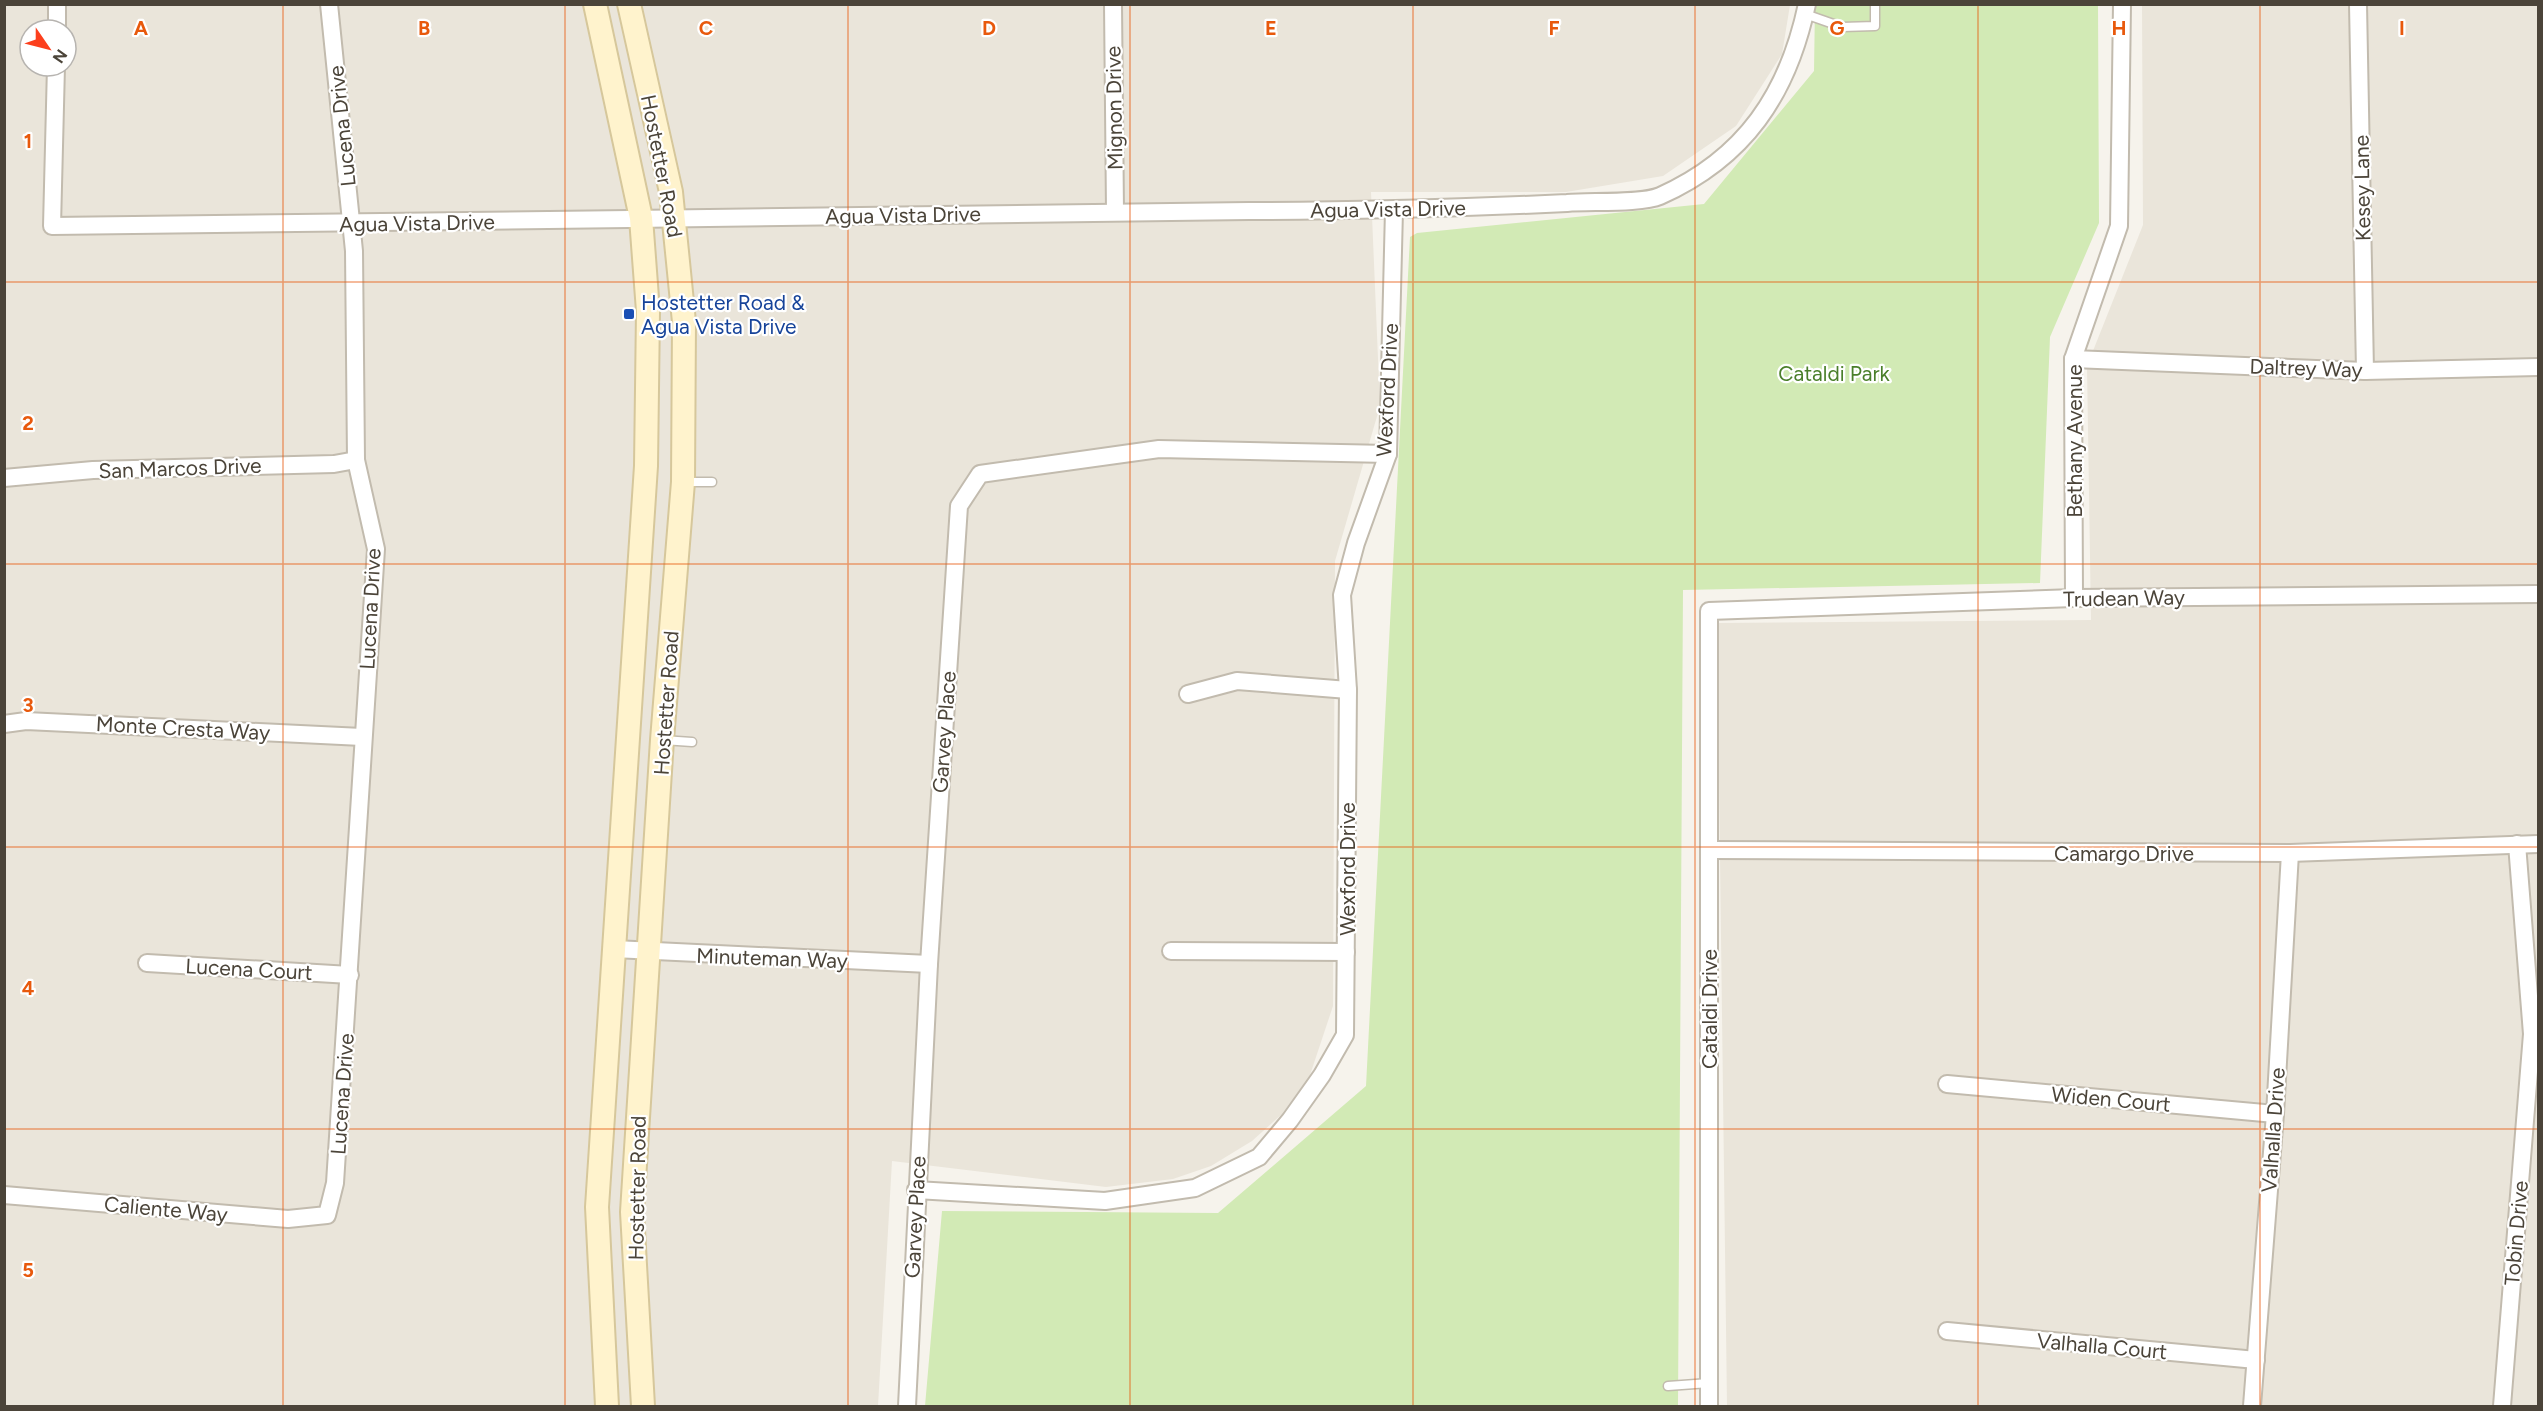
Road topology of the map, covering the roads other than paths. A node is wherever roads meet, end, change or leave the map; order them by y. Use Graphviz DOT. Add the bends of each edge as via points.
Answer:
graph roads {
  1 [pos="329,4"];
  2 [pos="595,4"];
  3 [pos="629,4"];
  4 [pos="1113,4"];
  5 [pos="1875,4"];
  6 [pos="2122,4"];
  7 [pos="2358,4"];
  8 [pos="1806,9"];
  9 [pos="56,78"];
  10 [pos="1394,210"];
  11 [pos="1115,212"];
  12 [pos="675,217"];
  13 [pos="642,218"];
  14 [pos="352,225"];
  15 [pos="2073,359"];
  16 [pos="2538,367"];
  17 [pos="2365,371"];
  18 [pos="1388,454"];
  19 [pos="356,460"];
  20 [pos="4,478"];
  21 [pos="683,482"];
  22 [pos="711,482"];
  23 [pos="2538,594"];
  24 [pos="2074,598"];
  25 [pos="1709,611"];
  26 [pos="1348,690"];
  27 [pos="1188,694"];
  28 [pos="4,724"];
  29 [pos="362,737"];
  30 [pos="662,740"];
  31 [pos="692,741"];
  32 [pos="2517,844"];
  33 [pos="2538,844"];
  34 [pos="1710,850"];
  35 [pos="2290,853"];
  36 [pos="614,950"];
  37 [pos="1171,951"];
  38 [pos="649,952"];
  39 [pos="1346,952"];
  40 [pos="147,963"];
  41 [pos="929,964"];
  42 [pos="350,975"];
  43 [pos="1947,1084"];
  44 [pos="2275,1114"];
  45 [pos="916,1190"];
  46 [pos="4,1195"];
  47 [pos="327,1215"];
  48 [pos="1947,1331"];
  49 [pos="2256,1360"];
  50 [pos="1709,1383"];
  51 [pos="1668,1386"];
  52 [pos="607,1406"];
  53 [pos="643,1407"];
  54 [pos="907,1407"];
  55 [pos="1709,1407"];
  56 [pos="2252,1407"];
  57 [pos="2502,1407"];
  1 -- 14 [label="street, Lucena Drive"];
  2 -- 13 [label="main road, Hostetter Road"];
  3 -- 12 [label="main road, Hostetter Road"];
  4 -- 11 [label="street, Mignon Drive"];
  5 -- 8 [label="lane" via="1875,26 1842,27"];
  6 -- 15 [label="street, Bethany Avenue" via="2119,226"];
  7 -- 17 [label="street, Kesey Lane"];
  8 -- 10 [label="street, Agua Vista Drive" via="1790,68 1764,114 1719,162 1655,198"];
  9 -- 14 [label="street, Agua Vista Drive" via="52,226"];
  10 -- 11 [label="street, Agua Vista Drive"];
  10 -- 18 [label="street, Wexford Drive"];
  11 -- 12 [label="street, Agua Vista Drive"];
  12 -- 13 [label="street, Agua Vista Drive"];
  12 -- 21 [label="main road, Hostetter Road" via="684,322"];
  13 -- 14 [label="street, Agua Vista Drive"];
  13 -- 36 [label="main road, Hostetter Road" via="648,311 646,466"];
  14 -- 19 [label="street, Lucena Drive"];
  15 -- 17 [label="street, Daltrey Way"];
  15 -- 24 [label="street, Bethany Avenue"];
  16 -- 17 [label="street, Daltrey Way"];
  18 -- 26 [label="street, Wexford Drive" via="1342,595"];
  18 -- 41 [label="street, Garvey Place" via="1159,449 980,474 958,506"];
  19 -- 20 [label="street, San Marcos Drive" via="334,464 93,470"];
  19 -- 29 [label="street, Lucena Drive" via="376,549"];
  21 -- 22 [label="lane"];
  21 -- 30 [label="main road, Hostetter Road"];
  23 -- 24 [label="street, Trudean Way"];
  24 -- 25 [label="street, Trudean Way"];
  25 -- 34 [label="street, Cataldi Drive"];
  26 -- 27 [label="street" via="1237,681"];
  26 -- 39 [label="street, Wexford Drive"];
  28 -- 29 [label="street, Monte Cresta Way" via="26,721"];
  29 -- 42 [label="street, Lucena Drive"];
  30 -- 31 [label="lane"];
  30 -- 38 [label="main road, Hostetter Road"];
  32 -- 33 [label="street, Camargo Drive"];
  32 -- 35 [label="street, Camargo Drive"];
  32 -- 57 [label="street, Tobin Drive" via="2532,1034"];
  34 -- 35 [label="street, Camargo Drive"];
  34 -- 50 [label="street, Cataldi Drive"];
  35 -- 44 [label="street, Valhalla Drive"];
  36 -- 38 [label="street, Minuteman Way"];
  36 -- 52 [label="main road, Hostetter Road" via="597,1208"];
  37 -- 39 [label="street"];
  38 -- 41 [label="street, Minuteman Way"];
  38 -- 53 [label="main road, Hostetter Road" via="632,1212"];
  39 -- 45 [label="street, Wexford Drive" via="1344,1035 1296,1111 1259,1157 1195,1188 1104,1201"];
  40 -- 42 [label="street, Lucena Court"];
  41 -- 45 [label="street, Garvey Place"];
  42 -- 47 [label="street, Lucena Drive" via="335,1183"];
  43 -- 44 [label="street, Widen Court"];
  44 -- 49 [label="street, Valhalla Drive"];
  45 -- 54 [label="street, Garvey Place"];
  46 -- 47 [label="street, Caliente Way" via="288,1219"];
  48 -- 49 [label="street, Valhalla Court"];
  49 -- 56 [label="street, Valhalla Drive"];
  50 -- 51 [label="lane"];
  50 -- 55 [label="street, Cataldi Drive"];
}
